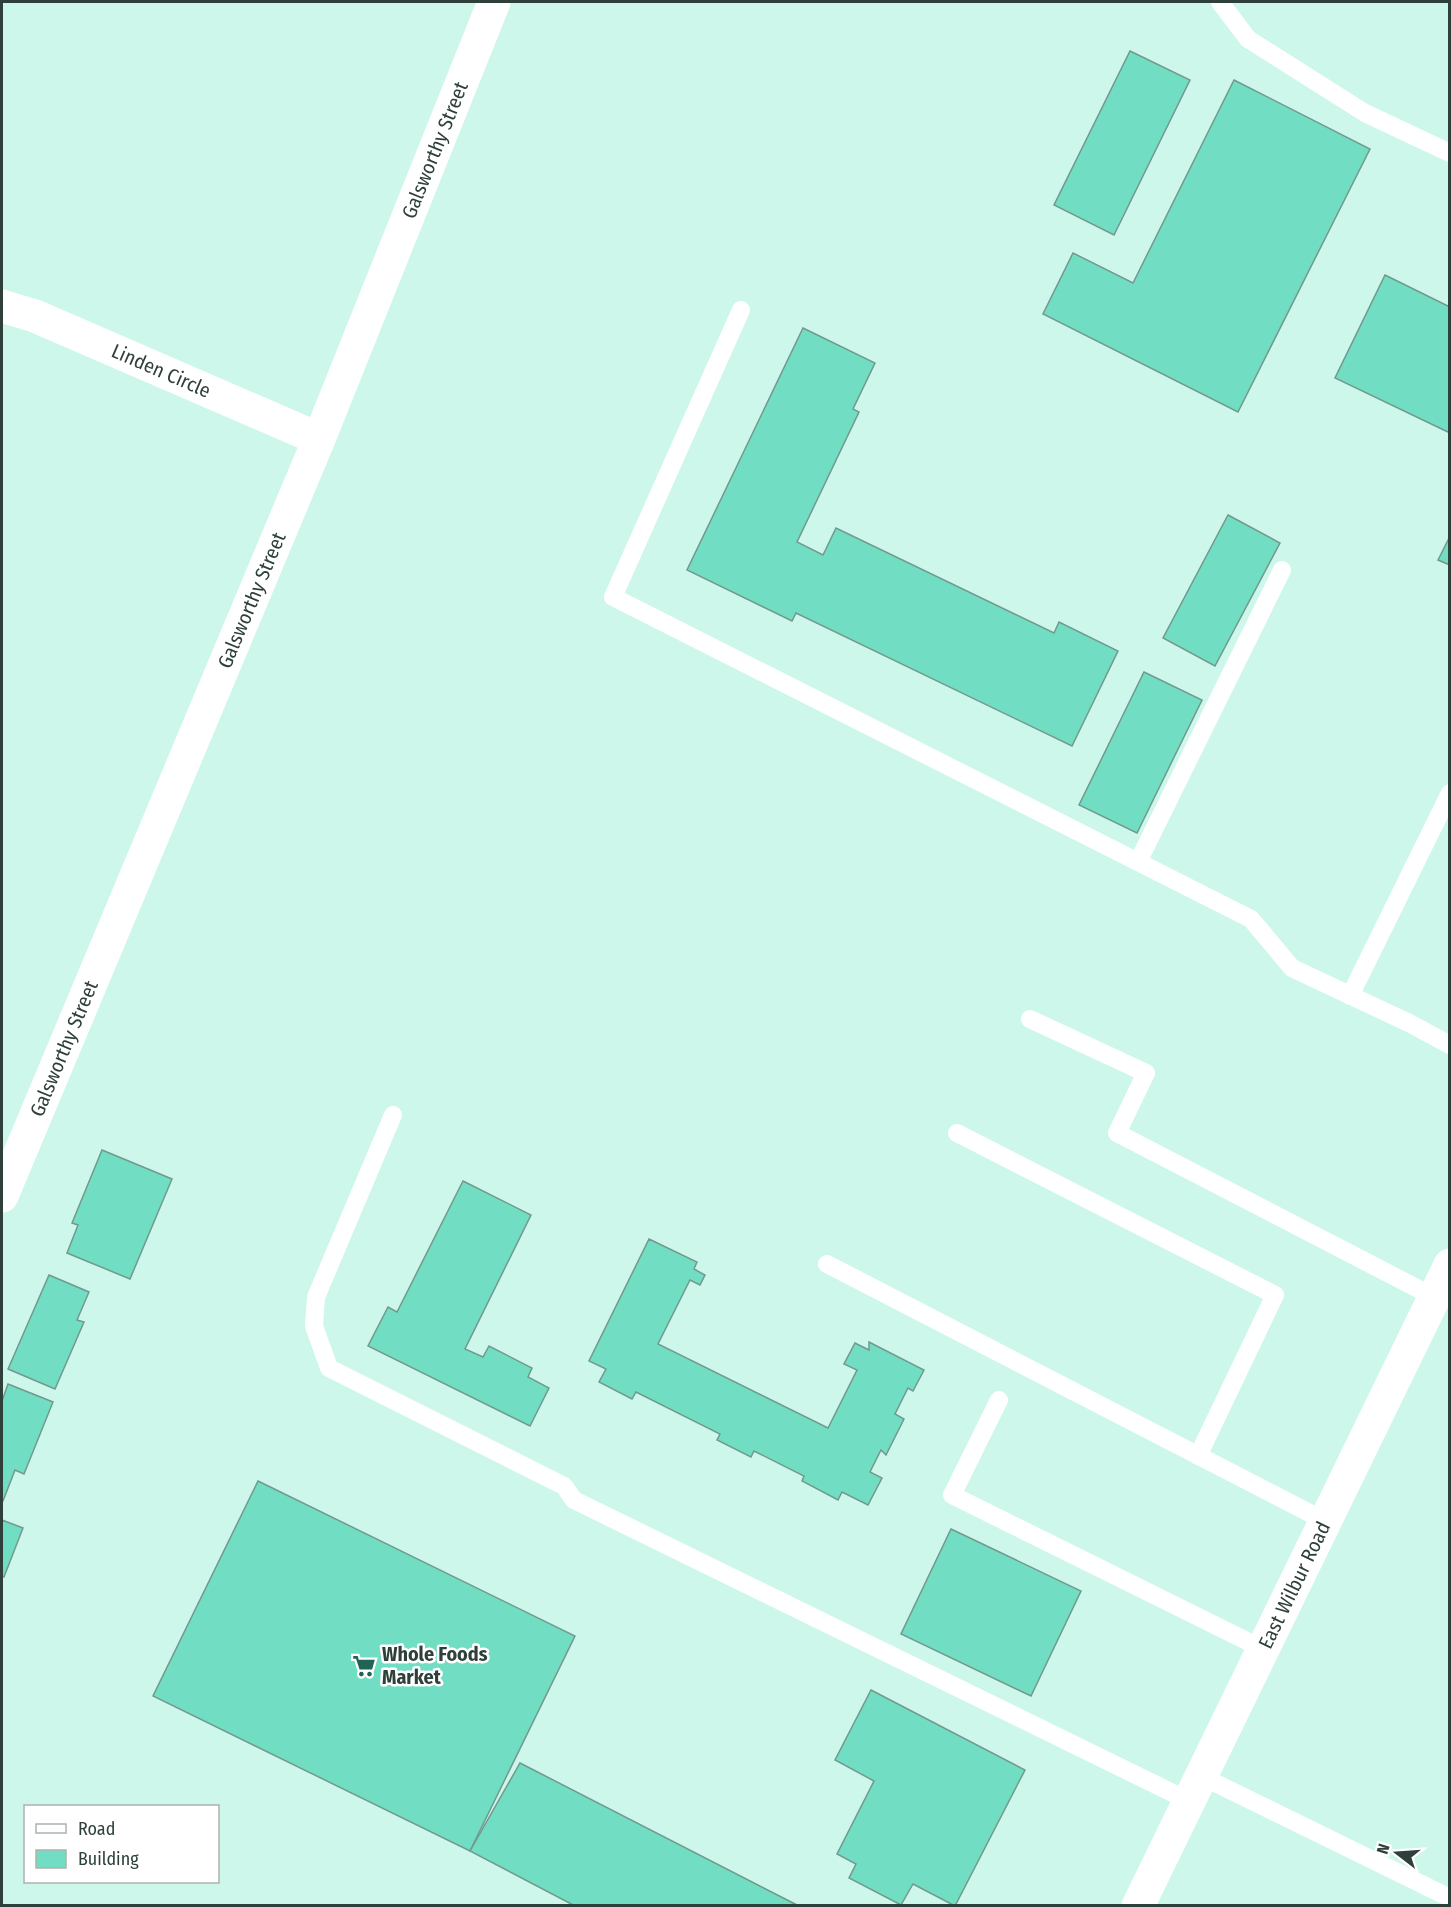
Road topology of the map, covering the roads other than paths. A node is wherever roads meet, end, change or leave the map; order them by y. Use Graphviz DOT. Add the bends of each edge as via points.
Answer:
graph roads {
  1 [pos="494,2"];
  2 [pos="1220,2"];
  3 [pos="1449,153"];
  4 [pos="2,306"];
  5 [pos="741,310"];
  6 [pos="319,439"];
  7 [pos="1282,570"];
  8 [pos="1449,793"];
  9 [pos="1138,862"];
  10 [pos="1350,996"];
  11 [pos="1030,1019"];
  12 [pos="1449,1045"];
  13 [pos="393,1115"];
  14 [pos="957,1133"];
  15 [pos="2,1196"];
  16 [pos="827,1264"];
  17 [pos="1449,1264"];
  18 [pos="1434,1297"];
  19 [pos="999,1400"];
  20 [pos="1198,1456"];
  21 [pos="1325,1521"];
  22 [pos="1263,1649"];
  23 [pos="1195,1788"];
  24 [pos="1449,1898"];
  25 [pos="1138,1905"];
  1 -- 6 [label="street, Galsworthy Street"];
  2 -- 3 [label="lane" via="1248,39 1365,113"];
  4 -- 6 [label="street, Linden Circle" via="35,316"];
  5 -- 9 [label="lane" via="613,597"];
  6 -- 15 [label="street, Galsworthy Street"];
  7 -- 9 [label="lane"];
  8 -- 10 [label="lane"];
  9 -- 10 [label="lane" via="1251,919 1292,968"];
  10 -- 12 [label="lane"];
  11 -- 18 [label="lane" via="1146,1073 1117,1133"];
  13 -- 23 [label="lane" via="316,1296 314,1326 328,1368 564,1486 574,1500"];
  14 -- 20 [label="lane" via="1275,1295"];
  16 -- 20 [label="lane"];
  17 -- 18 [label="street, East Wilbur Road"];
  18 -- 21 [label="street, East Wilbur Road"];
  19 -- 22 [label="lane" via="951,1495"];
  20 -- 21 [label="lane"];
  21 -- 22 [label="street, East Wilbur Road"];
  22 -- 23 [label="street, East Wilbur Road"];
  23 -- 24 [label="lane"];
  23 -- 25 [label="street, East Wilbur Road"];
}
